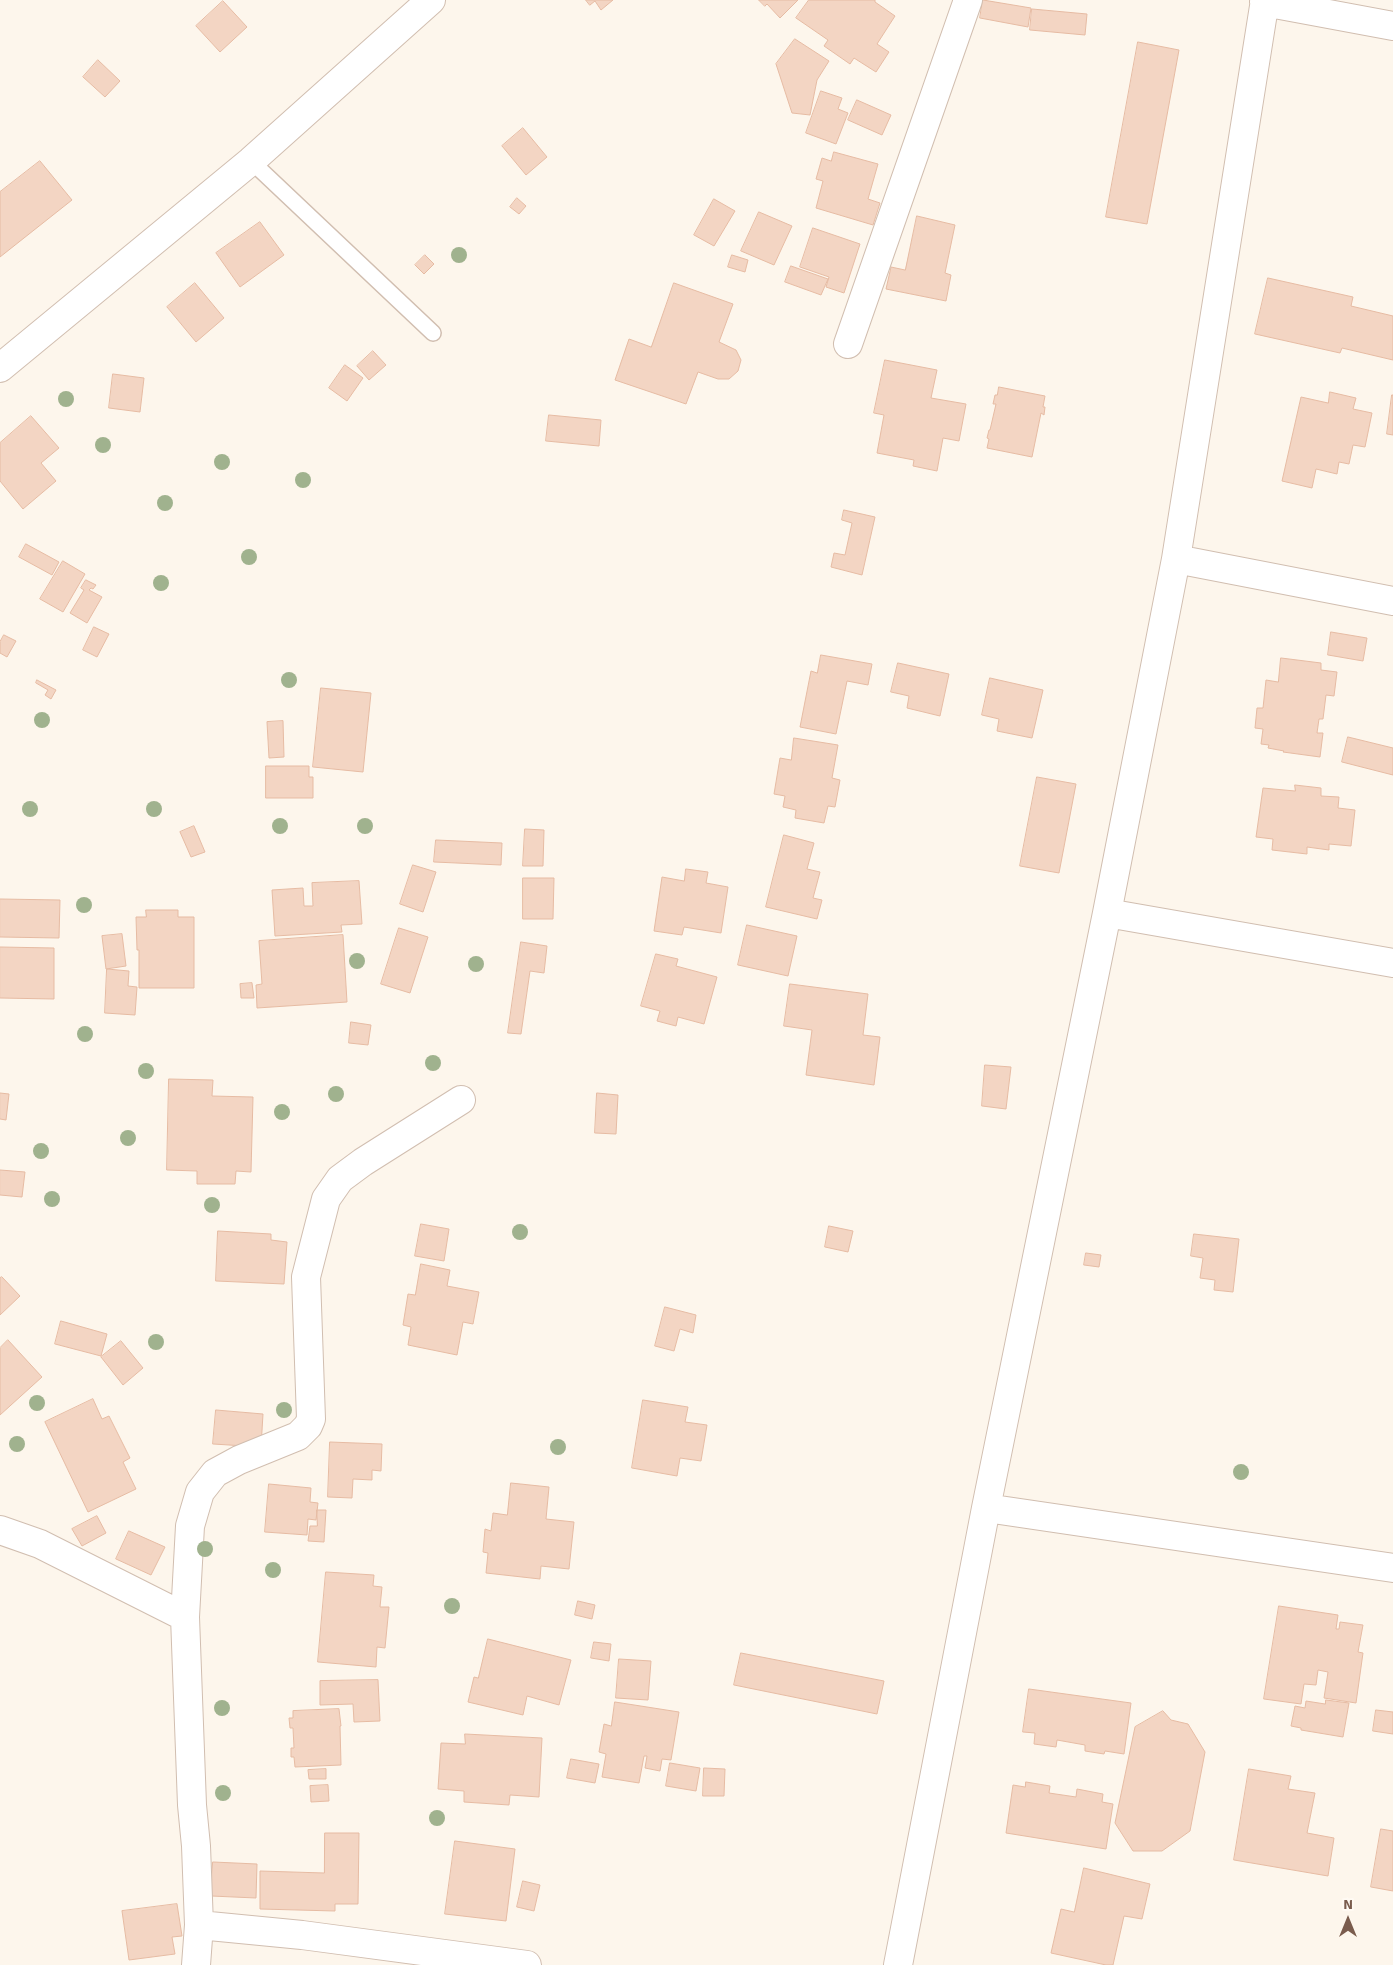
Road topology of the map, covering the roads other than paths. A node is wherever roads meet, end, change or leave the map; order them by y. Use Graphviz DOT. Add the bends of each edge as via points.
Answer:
graph roads {
  1 [pos="431,0"];
  2 [pos="968,0"];
  3 [pos="1264,1"];
  4 [pos="1393,26"];
  5 [pos="251,161"];
  6 [pos="433,333"];
  7 [pos="848,344"];
  8 [pos="0,368"];
  9 [pos="1176,559"];
  10 [pos="1393,601"];
  11 [pos="1108,913"];
  12 [pos="1393,963"];
  13 [pos="461,1100"];
  14 [pos="986,1508"];
  15 [pos="0,1530"];
  16 [pos="1393,1568"];
  17 [pos="185,1618"];
  18 [pos="199,1925"];
  19 [pos="196,1965"];
  20 [pos="527,1965"];
  21 [pos="898,1965"];
  1 -- 5 [label="street"];
  2 -- 7 [label="street"];
  3 -- 4 [label="street"];
  3 -- 9 [label="street"];
  5 -- 6 [label="lane"];
  5 -- 8 [label="street"];
  9 -- 10 [label="street"];
  9 -- 11 [label="street"];
  11 -- 12 [label="street"];
  11 -- 14 [label="street"];
  13 -- 17 [label="street" via="340,1179 326,1199 306,1277 311,1418 298,1436 239,1460 215,1474 200,1492 190,1526"];
  14 -- 16 [label="street"];
  14 -- 21 [label="street"];
  15 -- 17 [label="street" via="40,1544"];
  17 -- 18 [label="street"];
  18 -- 19 [label="street"];
  18 -- 20 [label="street" via="302,1935"];
}
